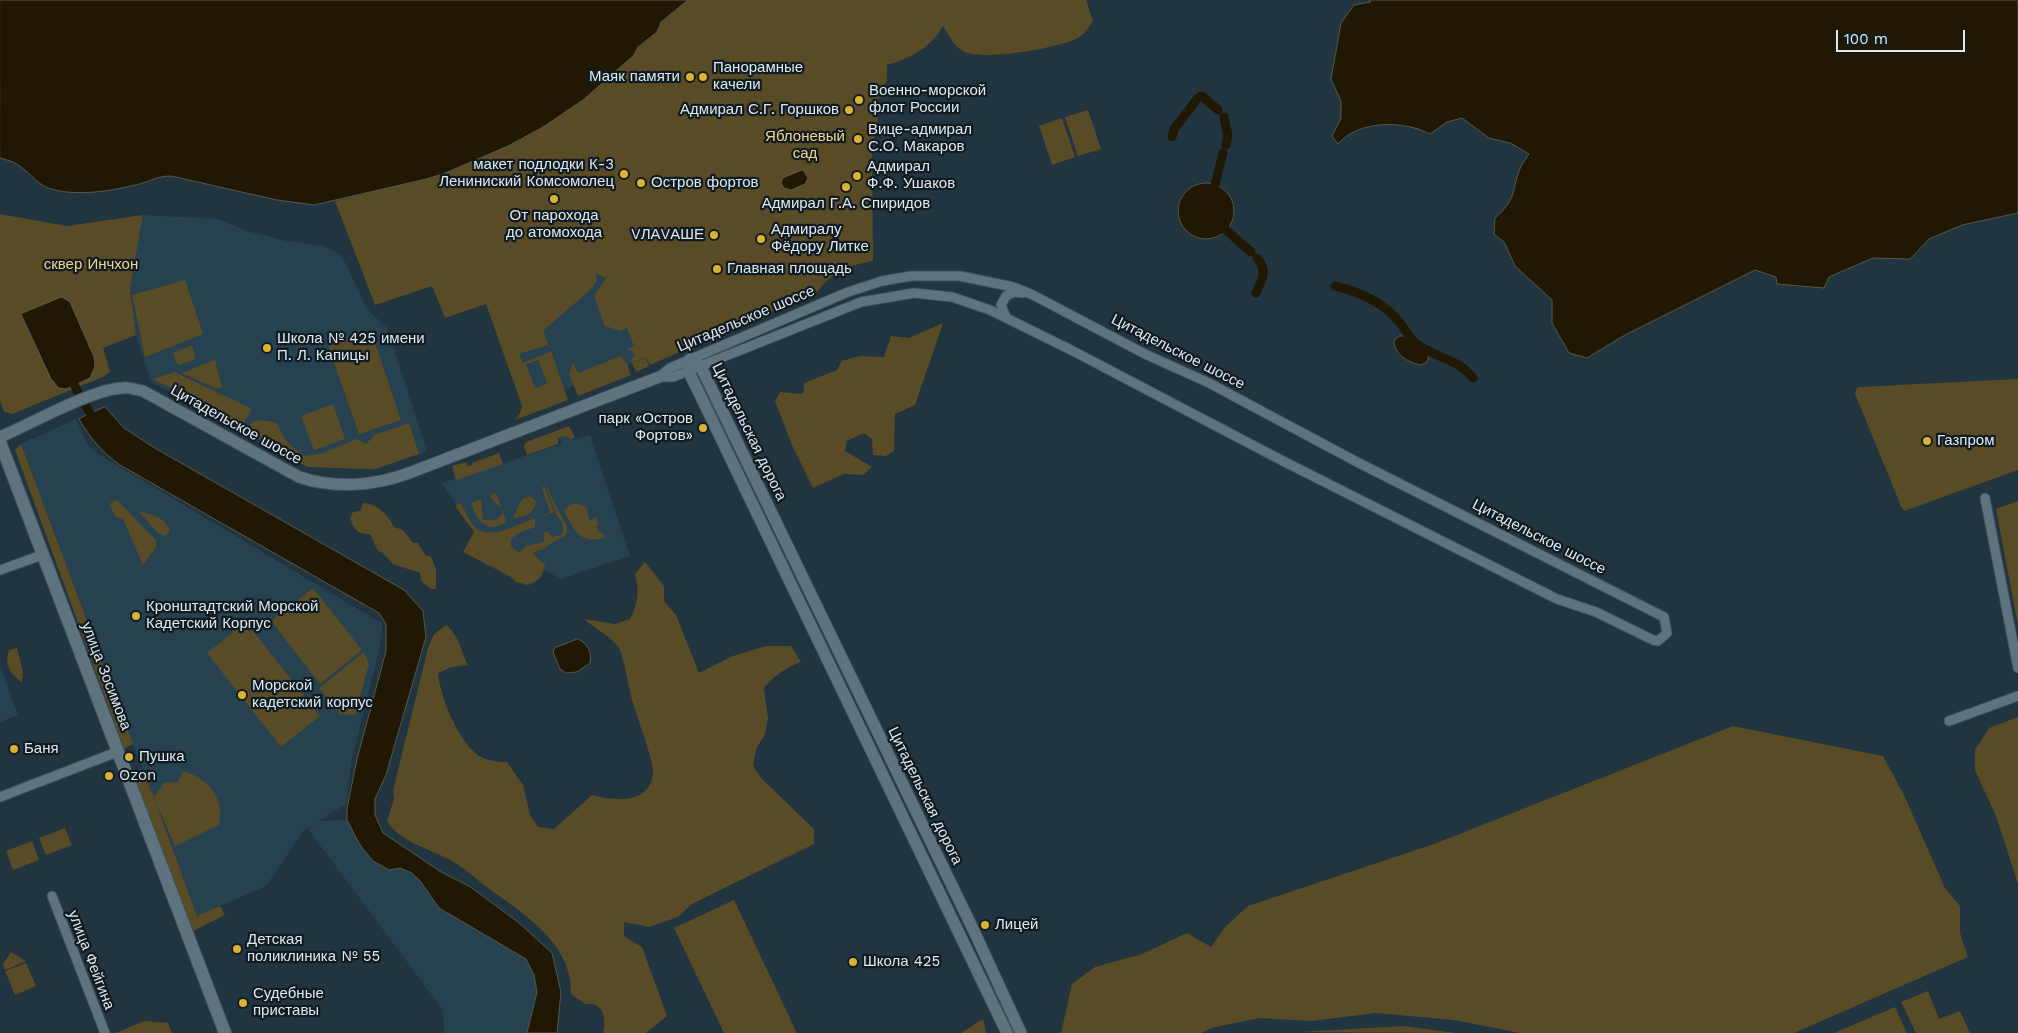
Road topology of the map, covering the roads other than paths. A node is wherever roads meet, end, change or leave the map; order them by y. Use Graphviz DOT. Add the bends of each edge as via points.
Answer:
graph roads {
  1 [pos="1033,295"];
  2 [pos="1007,318"];
  3 [pos="693,365"];
  4 [pos="659,377"];
  5 [pos="0,438"];
  6 [pos="0,442"];
  7 [pos="1985,498"];
  8 [pos="42,555"];
  9 [pos="0,570"];
  10 [pos="2018,668"];
  11 [pos="2018,696"];
  12 [pos="1949,721"];
  13 [pos="117,752"];
  14 [pos="0,797"];
  15 [pos="52,896"];
  16 [pos="105,1033"];
  17 [pos="225,1033"];
  18 [pos="1007,1033"];
  19 [pos="1021,1033"];
  1 -- 2 [label="street" via="1014,292 1006,296 1000,305"];
  1 -- 2 [label="street, Цитадельское шоссе" via="1664,617 1667,633 1658,641 1596,612 1558,599"];
  1 -- 3 [label="street, Цитадельское шоссе" via="1013,287 960,276 911,276 882,281 848,292"];
  2 -- 3 [label="street, Цитадельское шоссе" via="952,297 914,293 890,295 828,313"];
  3 -- 4 [label="street, Цитадельское шоссе" via="673,376"];
  3 -- 18 [label="street, Цитадельская дорога"];
  3 -- 19 [label="street, Цитадельская дорога" via="973,929"];
  4 -- 5 [label="street, Цитадельское шоссе" via="404,475 361,484 325,483 299,477 142,391 123,388 91,396"];
  6 -- 8 [label="main road, улица Зосимова"];
  7 -- 10 [label="street"];
  8 -- 9 [label="street"];
  8 -- 13 [label="main road, улица Зосимова"];
  11 -- 12 [label="street"];
  13 -- 14 [label="street"];
  13 -- 17 [label="main road, улица Зосимова"];
  15 -- 16 [label="street, улица Фейгина"];
}
